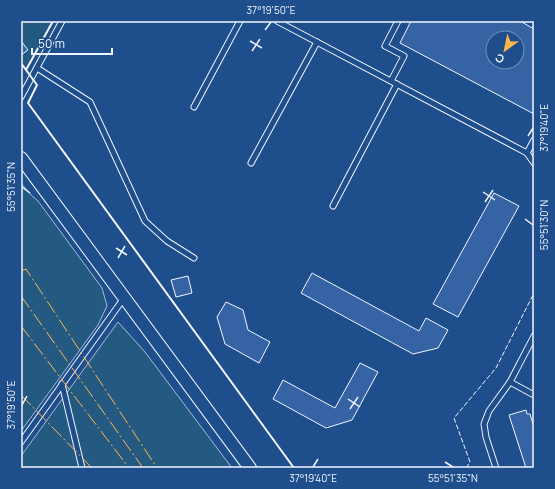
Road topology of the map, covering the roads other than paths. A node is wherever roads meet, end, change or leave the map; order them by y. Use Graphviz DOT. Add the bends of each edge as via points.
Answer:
graph roads {
  1 [pos="62,21"];
  2 [pos="240,21"];
  3 [pos="277,21"];
  4 [pos="398,21"];
  5 [pos="317,42"];
  6 [pos="37,68"];
  7 [pos="391,81"];
  8 [pos="397,84"];
  9 [pos="21,97"];
  10 [pos="194,107"];
  11 [pos="534,140"];
  12 [pos="527,153"];
  13 [pos="21,158"];
  14 [pos="534,162"];
  15 [pos="251,163"];
  16 [pos="333,206"];
  17 [pos="194,258"];
  18 [pos="124,298"];
  19 [pos="534,336"];
  20 [pos="510,382"];
  21 [pos="62,384"];
  22 [pos="534,395"];
  23 [pos="21,442"];
  24 [pos="82,468"];
  25 [pos="250,468"];
  26 [pos="496,468"];
  1 -- 6 [label="lane"];
  2 -- 10 [label="lane"];
  3 -- 5 [label="lane"];
  4 -- 7 [label="lane" via="385,46 404,56"];
  5 -- 7 [label="lane"];
  5 -- 15 [label="lane"];
  6 -- 9 [label="lane"];
  6 -- 17 [label="lane" via="90,102 146,221 167,242"];
  7 -- 8 [label="lane"];
  8 -- 12 [label="lane"];
  8 -- 16 [label="lane"];
  11 -- 12 [label="lane"];
  12 -- 14 [label="lane"];
  13 -- 18 [label="street"];
  18 -- 21 [label="lane"];
  18 -- 25 [label="street"];
  19 -- 20 [label="lane"];
  20 -- 22 [label="lane"];
  20 -- 26 [label="lane" via="489,411 484,424"];
  21 -- 23 [label="lane"];
  21 -- 24 [label="lane"];
}
